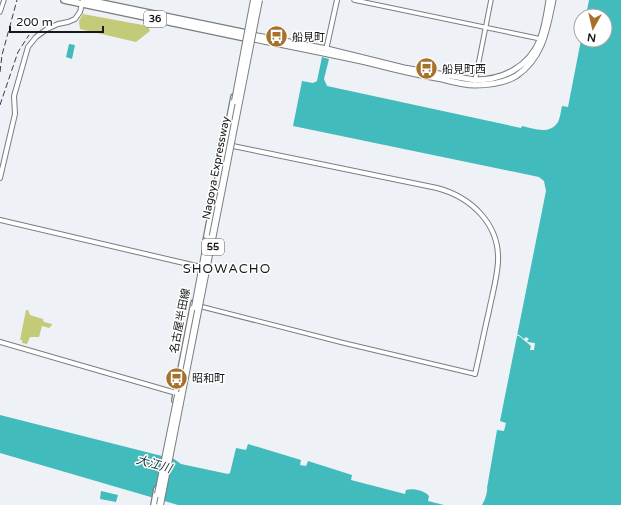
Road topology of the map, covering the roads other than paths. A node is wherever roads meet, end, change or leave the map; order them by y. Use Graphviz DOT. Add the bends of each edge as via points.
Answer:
graph roads {
  1 [pos="4,0"];
  2 [pos="64,0"];
  3 [pos="253,0"];
  4 [pos="260,0"];
  5 [pos="337,0"];
  6 [pos="354,0"];
  7 [pos="491,0"];
  8 [pos="549,0"];
  9 [pos="553,0"];
  10 [pos="84,1"];
  11 [pos="0,12"];
  12 [pos="486,27"];
  13 [pos="249,37"];
  14 [pos="541,38"];
  15 [pos="326,51"];
  16 [pos="475,83"];
  17 [pos="225,144"];
  18 [pos="232,146"];
  19 [pos="0,178"];
  20 [pos="0,220"];
  21 [pos="201,268"];
  22 [pos="194,305"];
  23 [pos="201,306"];
  24 [pos="0,342"];
  25 [pos="475,374"];
  26 [pos="176,394"];
  27 [pos="158,503"];
  1 -- 11 [label="street"];
  2 -- 10 [label="main road, 36"];
  3 -- 13 [label="highway, Nagoya Expressway, bridge"];
  4 -- 13 [label="main road, 名古屋半田線 / 55"];
  4 -- 27 [label="highway, Nagoya Expressway, bridge"];
  5 -- 15 [label="street"];
  6 -- 12 [label="street"];
  7 -- 12 [label="street"];
  8 -- 14 [label="main road"];
  9 -- 16 [label="main road" via="544,40 532,62 514,77 501,82"];
  10 -- 13 [label="main road, 36"];
  10 -- 19 [label="street" via="75,19 47,29 28,47 14,96 15,114"];
  12 -- 14 [label="street"];
  12 -- 16 [label="street"];
  13 -- 15 [label="main road"];
  13 -- 17 [label="main road, 名古屋半田線 / 55"];
  13 -- 18 [label="main road, 名古屋半田線 / 55"];
  13 -- 27 [label="highway, Nagoya Expressway, bridge"];
  14 -- 16 [label="main road" via="530,57 517,68 497,78"];
  15 -- 16 [label="main road" via="404,72"];
  17 -- 18 [label="street"];
  17 -- 21 [label="main road, 名古屋半田線 / 55"];
  18 -- 23 [label="main road, 名古屋半田線 / 55"];
  18 -- 25 [label="street" via="441,189 461,197 475,207 492,231 498,254"];
  20 -- 21 [label="street"];
  21 -- 22 [label="main road, 名古屋半田線 / 55"];
  22 -- 23 [label="street"];
  22 -- 26 [label="main road, 名古屋半田線 / 55"];
  23 -- 25 [label="street"];
  23 -- 27 [label="main road, 名古屋半田線 / 55, bridge" via="172,454"];
  24 -- 26 [label="street"];
  26 -- 27 [label="main road, 名古屋半田線 / 55, bridge" via="164,452"];
}
